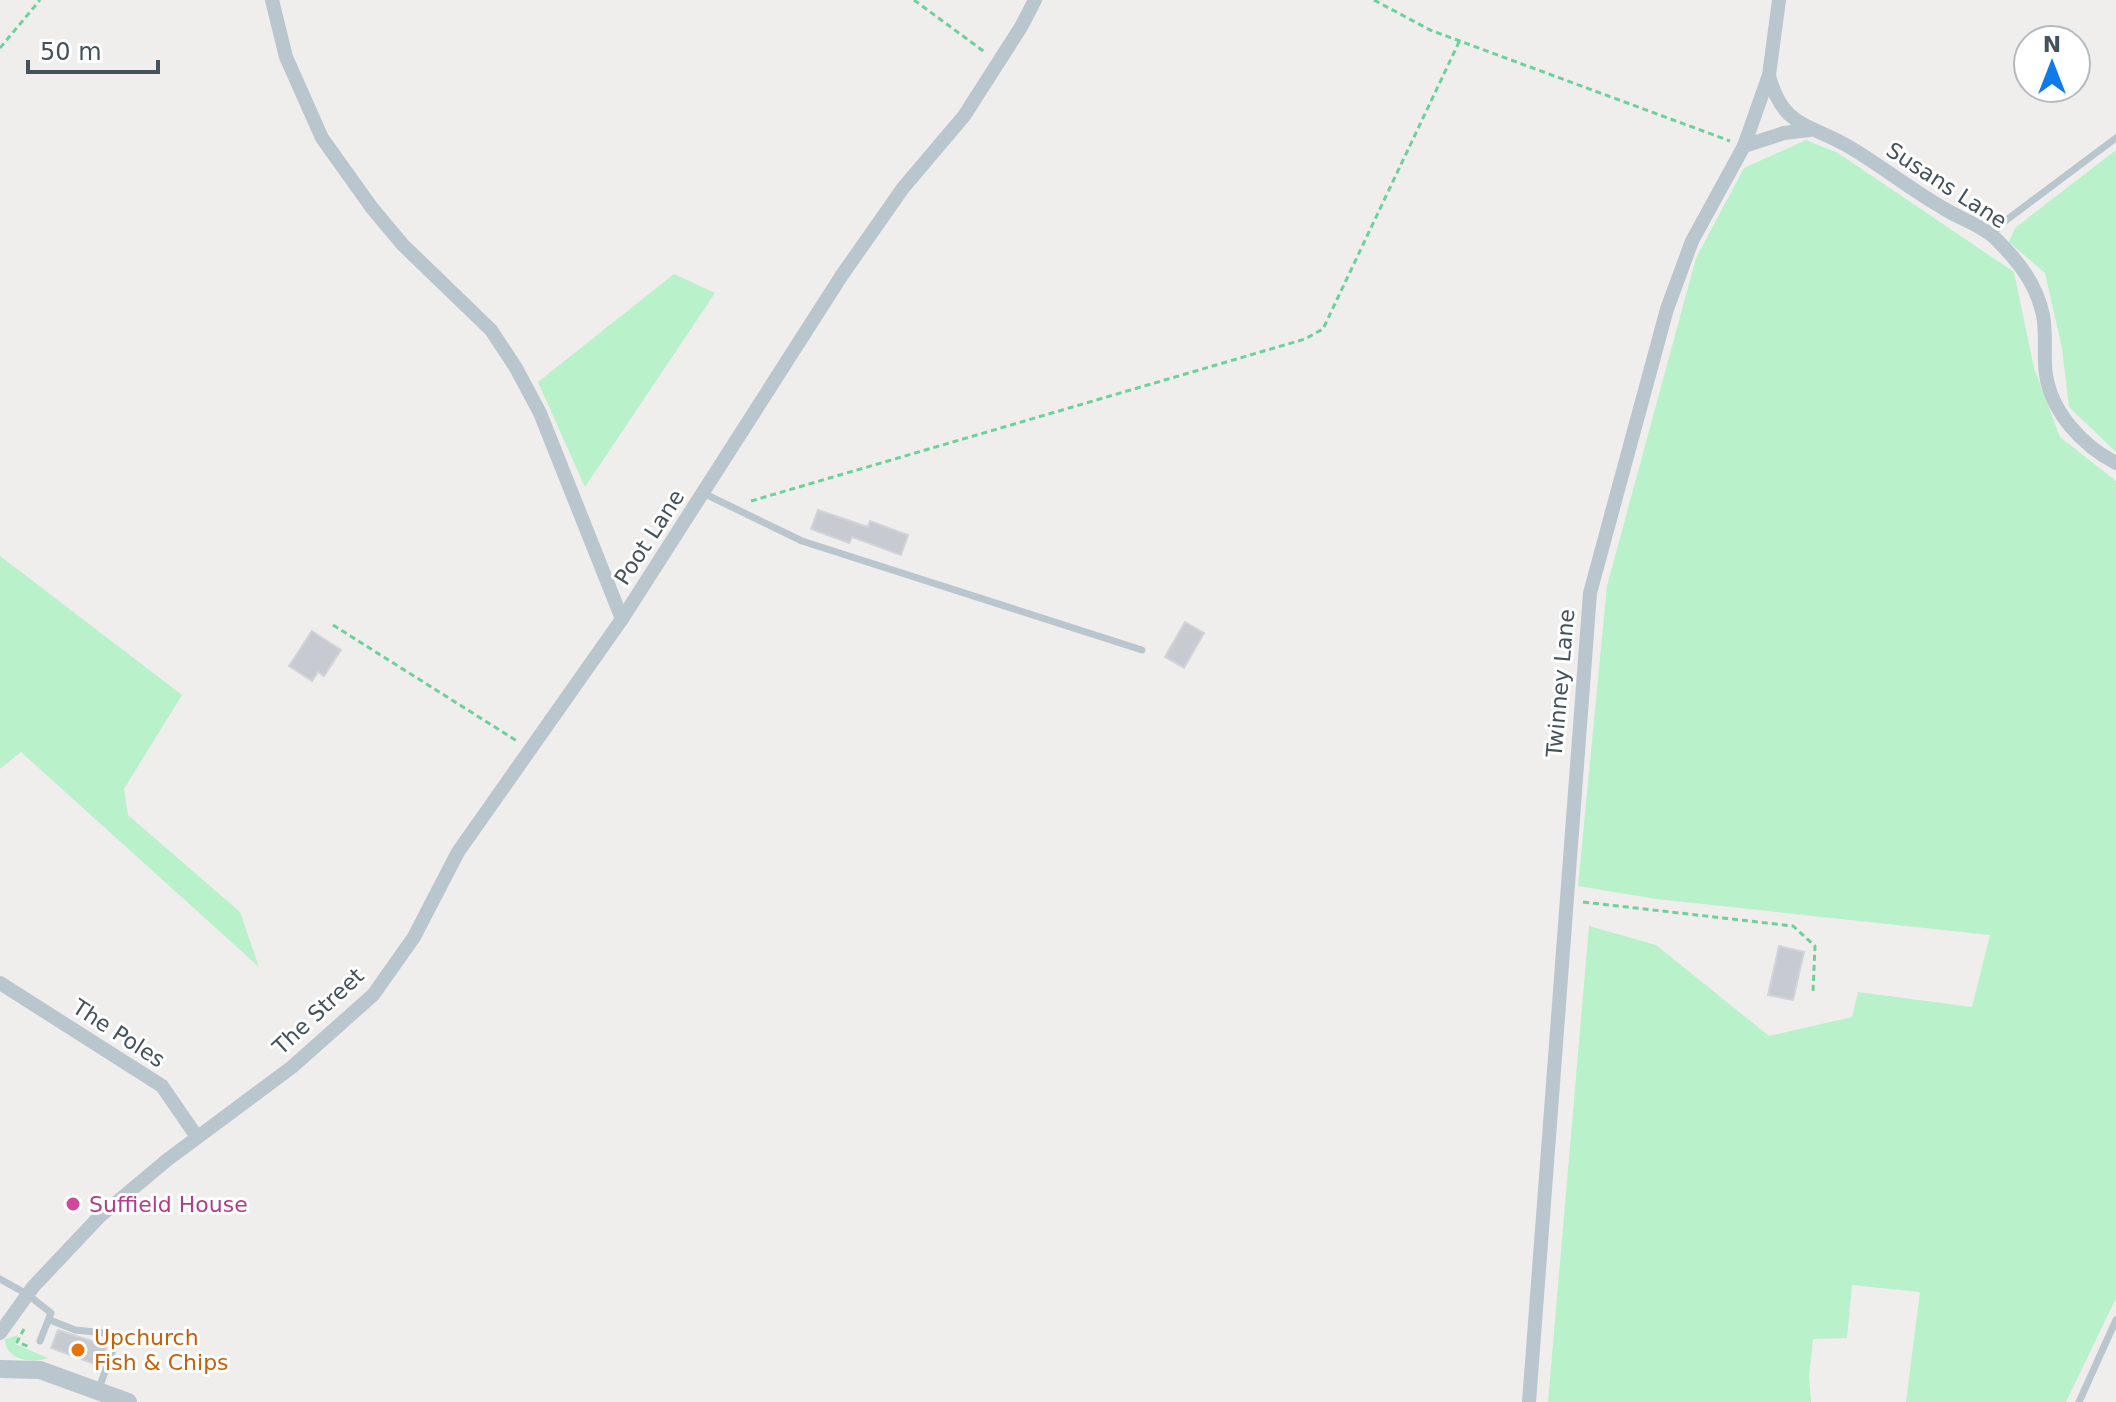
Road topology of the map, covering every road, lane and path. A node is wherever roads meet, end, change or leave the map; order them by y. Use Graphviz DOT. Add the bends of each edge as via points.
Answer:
graph roads {
  1 [pos="40,0"];
  2 [pos="272,0"];
  3 [pos="914,0"];
  4 [pos="1035,0"];
  5 [pos="1374,0"];
  6 [pos="1779,0"];
  7 [pos="1460,40"];
  8 [pos="0,48"];
  9 [pos="999,62"];
  10 [pos="1769,75"];
  11 [pos="1810,130"];
  12 [pos="2116,138"];
  13 [pos="1744,146"];
  14 [pos="1992,235"];
  15 [pos="2116,463"];
  16 [pos="703,493"];
  17 [pos="732,507"];
  18 [pos="622,619"];
  19 [pos="333,625"];
  20 [pos="1142,650"];
  21 [pos="530,749"];
  22 [pos="1567,900"];
  23 [pos="0,983"];
  24 [pos="1813,991"];
  25 [pos="197,1137"];
  26 [pos="0,1279"];
  27 [pos="27,1294"];
  28 [pos="50,1320"];
  29 [pos="2116,1320"];
  30 [pos="0,1333"];
  31 [pos="40,1341"];
  32 [pos="1,1364"];
  33 [pos="98,1390"];
  34 [pos="128,1402"];
  35 [pos="1529,1402"];
  36 [pos="2079,1402"];
  1 -- 8 [label="path"];
  2 -- 18 [label="street, Poot Lane" via="286,57 322,138 403,245 491,330 516,368 540,413"];
  3 -- 9 [label="path"];
  4 -- 9 [label="street, Poot Lane"];
  5 -- 7 [label="path"];
  6 -- 10 [label="street, Twinney Lane"];
  7 -- 13 [label="path"];
  7 -- 17 [label="path" via="1323,329 1305,339"];
  9 -- 16 [label="street, Poot Lane" via="842,275"];
  10 -- 11 [label="street, Susans Lane" via="1774,95 1793,121"];
  10 -- 13 [label="street, Twinney Lane"];
  11 -- 13 [label="street"];
  11 -- 14 [label="street, Susans Lane" via="1845,145"];
  12 -- 14 [label="lane"];
  13 -- 22 [label="street, Twinney Lane" via="1692,241 1667,309 1590,593"];
  14 -- 15 [label="street, Susans Lane" via="2023,267 2035,290 2043,315 2046,374 2059,411 2072,429"];
  16 -- 17 [label="lane"];
  16 -- 18 [label="street, Poot Lane"];
  17 -- 20 [label="lane" via="802,541"];
  18 -- 21 [label="street, The Street"];
  19 -- 21 [label="path"];
  21 -- 25 [label="street, The Street" via="458,852 414,937 373,995 292,1067"];
  22 -- 24 [label="path" via="1793,926 1815,946"];
  22 -- 35 [label="street, Twinney Lane"];
  23 -- 25 [label="street, The Poles" via="162,1086"];
  25 -- 27 [label="street, The Street" via="99,1217"];
  26 -- 27 [label="lane"];
  27 -- 28 [label="lane" via="51,1313"];
  27 -- 30 [label="street, The Street"];
  28 -- 31 [label="lane"];
  28 -- 33 [label="lane" via="105,1333 116,1343"];
  29 -- 36 [label="lane"];
  32 -- 33 [label="street"];
  33 -- 34 [label="street"];
}
